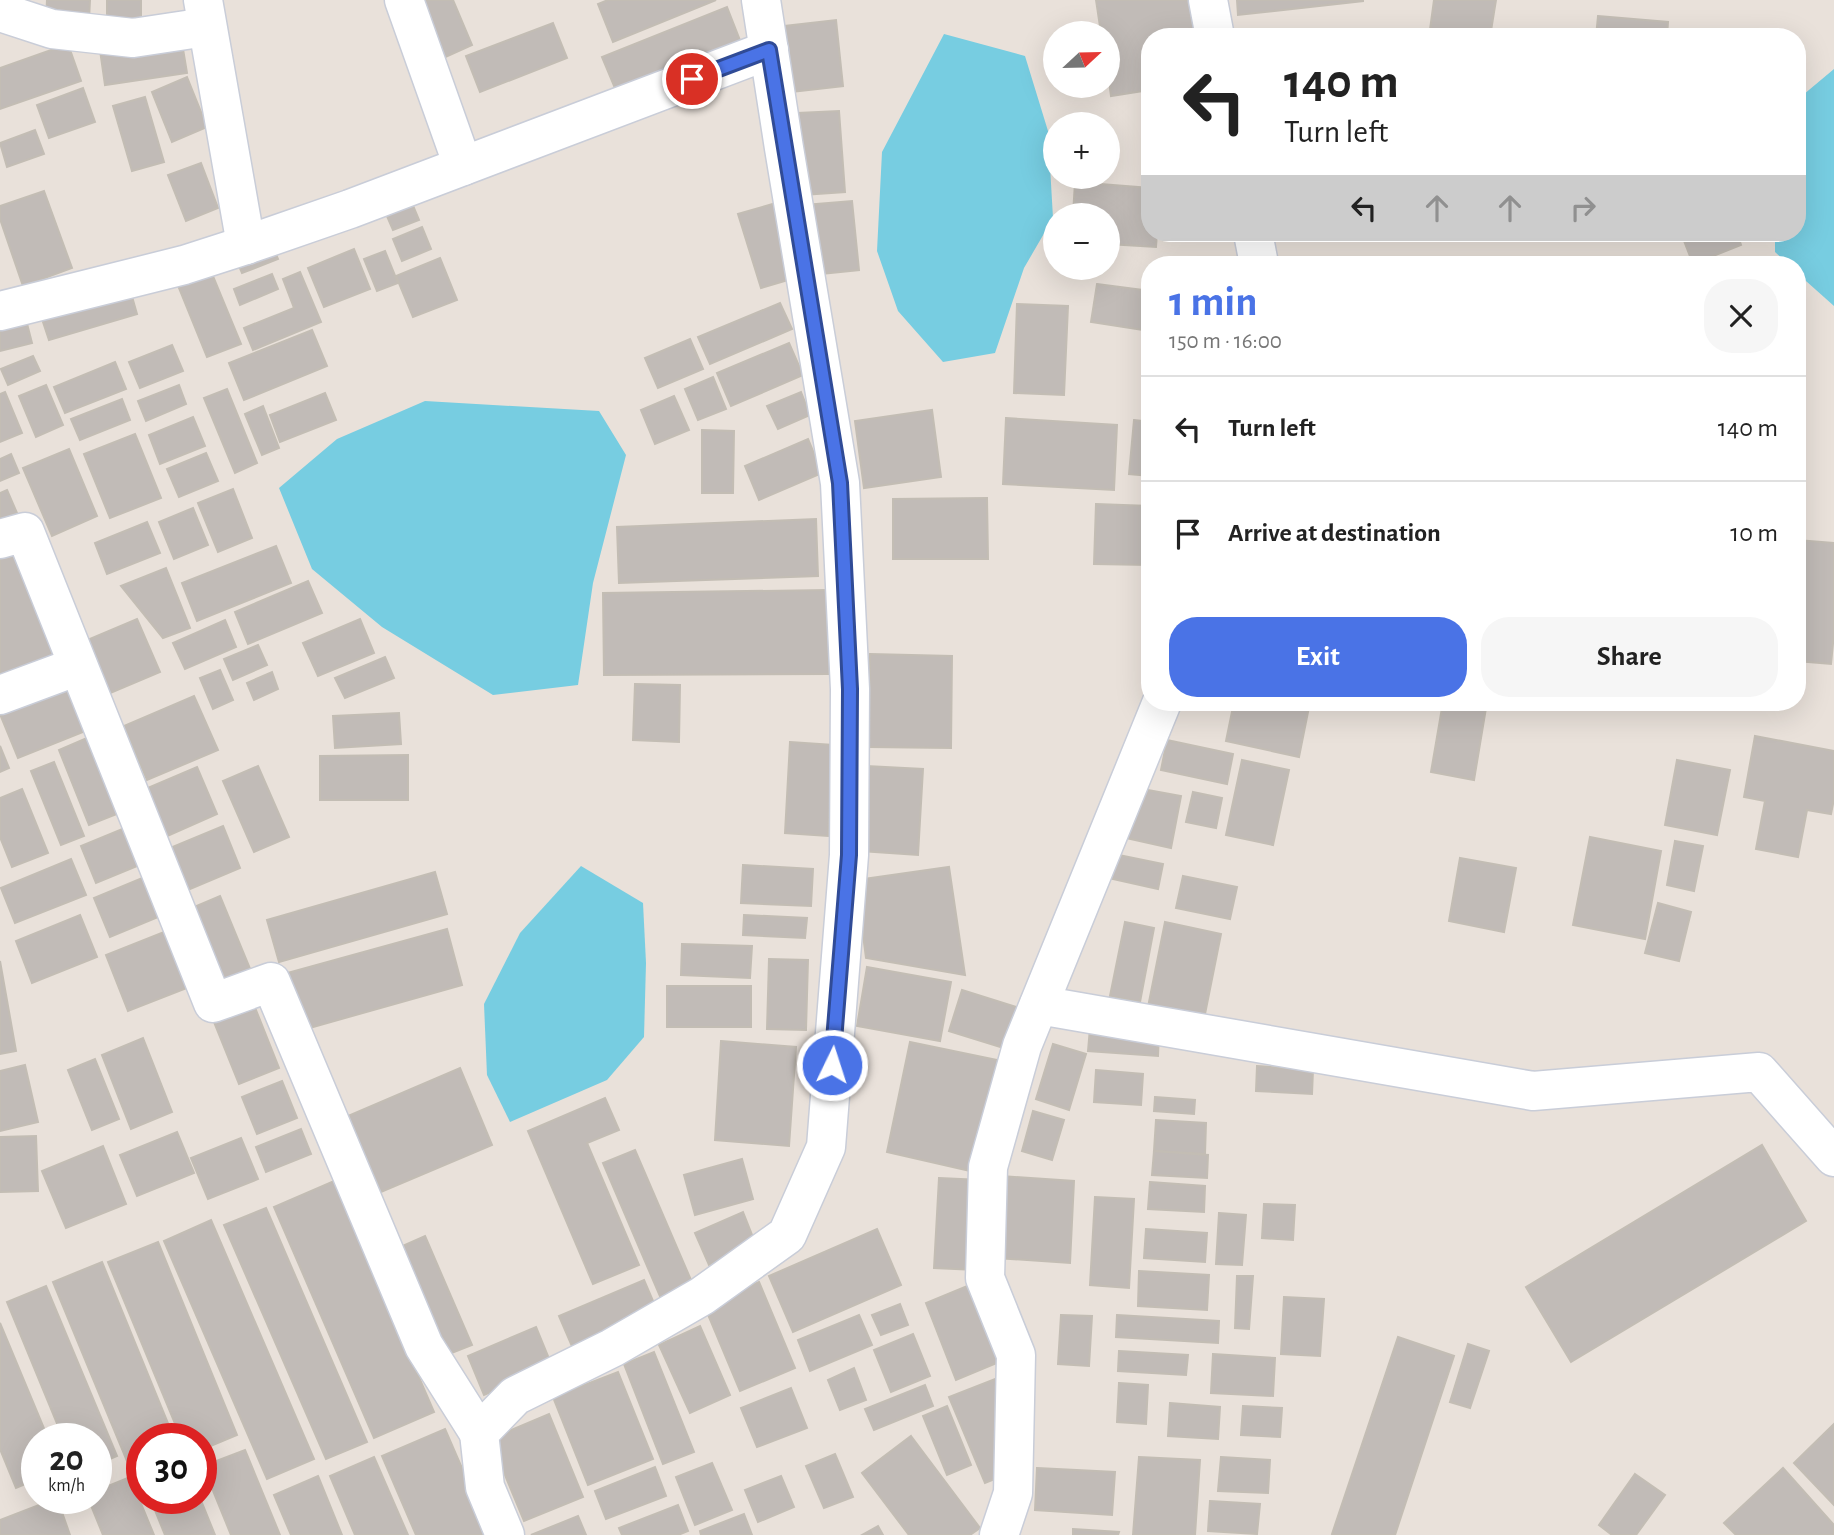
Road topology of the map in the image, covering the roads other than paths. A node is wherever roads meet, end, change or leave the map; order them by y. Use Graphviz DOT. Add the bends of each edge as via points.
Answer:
graph roads {
  1 [pos="404,0"];
  2 [pos="761,0"];
  3 [pos="1208,0"];
  4 [pos="0,12"];
  5 [pos="204,14"];
  6 [pos="1213,28"];
  7 [pos="769,50"];
  8 [pos="463,166"];
  9 [pos="246,245"];
  10 [pos="0,311"];
  11 [pos="0,539"];
  12 [pos="78,666"];
  13 [pos="0,695"];
  14 [pos="1158,711"];
  15 [pos="1039,1004"];
  16 [pos="1834,1157"];
  17 [pos="479,1433"];
  18 [pos="505,1535"];
  19 [pos="999,1535"];
  1 -- 8 [label="street"];
  2 -- 7 [label="street"];
  3 -- 6 [label="street"];
  4 -- 5 [label="street" via="52,29 134,38"];
  5 -- 9 [label="street"];
  7 -- 8 [label="street"];
  7 -- 17 [label="street" via="840,483 850,689 849,855 826,1147 787,1234 702,1296 515,1396"];
  8 -- 9 [label="street"];
  9 -- 10 [label="street"];
  11 -- 12 [label="street" via="25,532"];
  12 -- 13 [label="street"];
  12 -- 17 [label="street" via="213,1003 271,982 424,1346"];
  14 -- 15 [label="street"];
  15 -- 16 [label="street" via="1533,1091 1759,1072"];
  15 -- 19 [label="street" via="1022,1046 988,1167 985,1278 1016,1354 1013,1493"];
  17 -- 18 [label="street" via="485,1487"];
}
